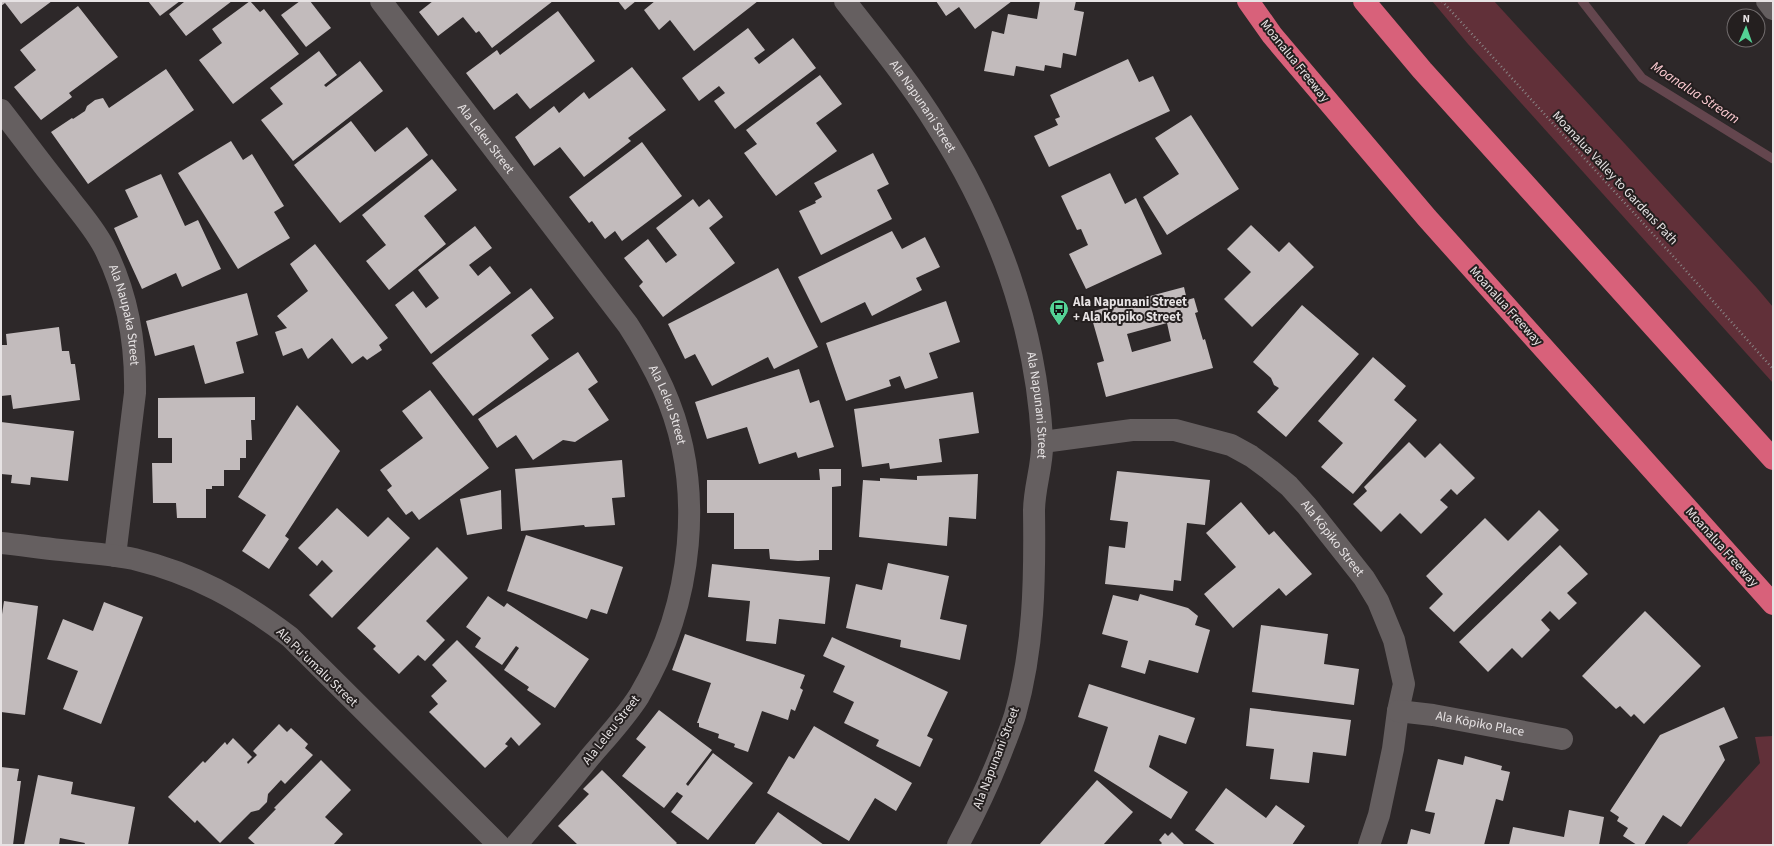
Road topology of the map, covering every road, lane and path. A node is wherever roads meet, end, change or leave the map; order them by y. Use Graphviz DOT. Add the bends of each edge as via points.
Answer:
graph roads {
  1 [pos="381,1"];
  2 [pos="845,1"];
  3 [pos="1245,1"];
  4 [pos="1248,1"];
  5 [pos="1364,1"];
  6 [pos="1442,1"];
  7 [pos="1767,1"];
  8 [pos="1773,9"];
  9 [pos="1272,35"];
  10 [pos="1,110"];
  11 [pos="1773,369"];
  12 [pos="1043,442"];
  13 [pos="1773,459"];
  14 [pos="1,543"];
  15 [pos="115,556"];
  16 [pos="1773,604"];
  17 [pos="1398,711"];
  18 [pos="1562,739"];
  19 [pos="499,845"];
  20 [pos="516,845"];
  21 [pos="958,845"];
  22 [pos="1370,845"];
  1 -- 20 [label="street, Ala Leleu Street" via="628,325 663,389 684,460 689,534 685,568 674,615 655,666 618,725"];
  2 -- 12 [label="street, Ala Napunani Street" via="910,84 963,169 985,212 1005,261 1022,314 1038,391"];
  3 -- 9 [label="highway"];
  4 -- 9 [label="highway, Moanalua Freeway"];
  5 -- 13 [label="highway" via="1422,70"];
  6 -- 11 [label="path, Moanalua Valley to Gardens Path"];
  7 -- 8 [label="street"];
  9 -- 16 [label="highway, Moanalua Freeway" via="1427,218"];
  10 -- 15 [label="street, Ala Naupaka Street" via="88,221 106,251 120,282 129,314 134,347 135,393"];
  12 -- 17 [label="street, Ala Kōpiko Street" via="1132,430 1175,430 1231,445 1270,470 1307,506 1364,578 1378,601 1394,640 1404,684"];
  12 -- 21 [label="street, Ala Napunani Street" via="1034,498 1034,604 1015,716 993,773"];
  14 -- 15 [label="street, Ala Puʻumalu Street"];
  15 -- 19 [label="street, Ala Puʻumalu Street" via="168,569 202,581 234,598 290,637"];
  17 -- 18 [label="street, Ala Kōpiko Place"];
  17 -- 22 [label="street, Ala Kōpiko Street" via="1393,749"];
}
